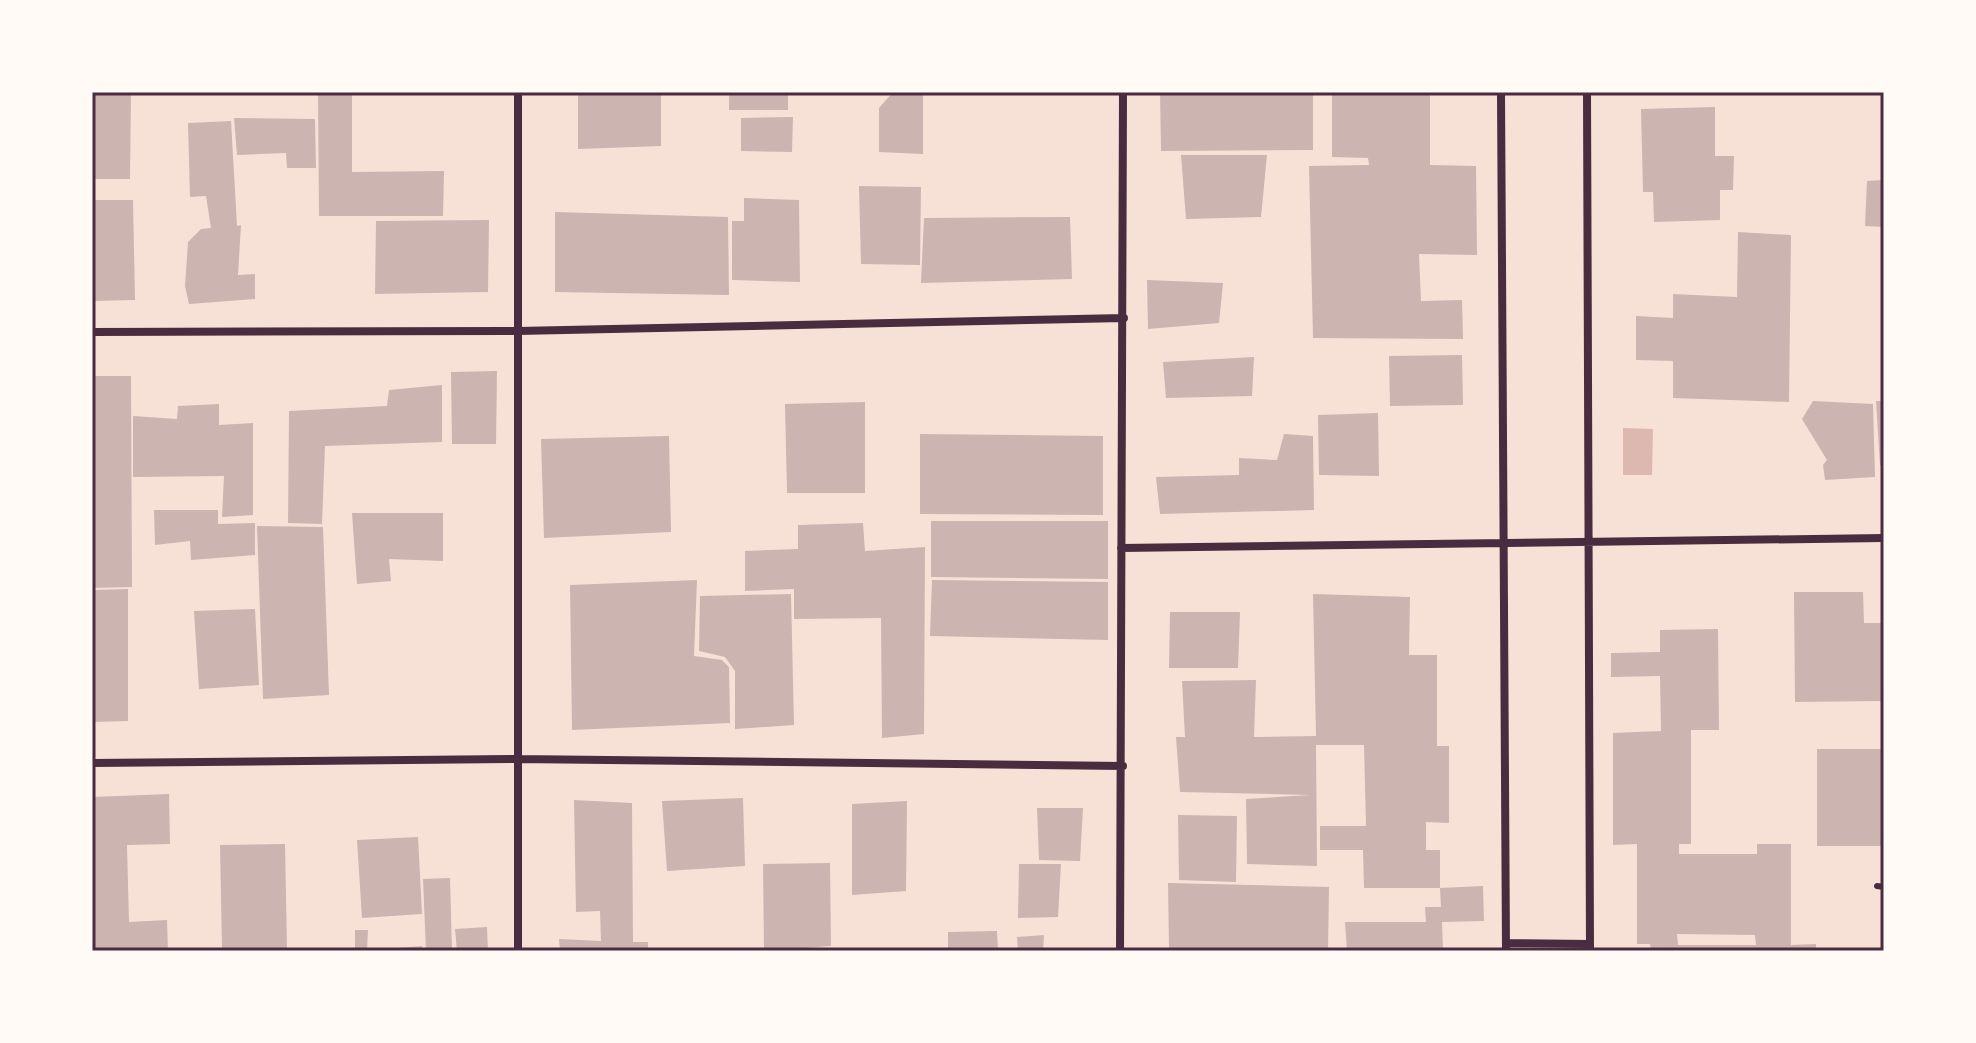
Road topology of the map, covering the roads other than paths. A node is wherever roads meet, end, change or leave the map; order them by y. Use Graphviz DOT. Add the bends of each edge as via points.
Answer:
graph roads {
  1 [pos="518,92"];
  2 [pos="1123,92"];
  3 [pos="1501,92"];
  4 [pos="1587,92"];
  5 [pos="1124,318"];
  6 [pos="518,331"];
  7 [pos="92,332"];
  8 [pos="1884,538"];
  9 [pos="1589,539"];
  10 [pos="1504,546"];
  11 [pos="1121,548"];
  12 [pos="518,759"];
  13 [pos="92,763"];
  14 [pos="1123,766"];
  15 [pos="1506,947"];
  16 [pos="1590,948"];
  17 [pos="518,951"];
  18 [pos="1120,951"];
  1 -- 6 [label="street"];
  2 -- 5 [label="street"];
  3 -- 10 [label="street"];
  4 -- 9 [label="street"];
  5 -- 6 [label="street"];
  5 -- 11 [label="street"];
  6 -- 7 [label="street"];
  6 -- 12 [label="street"];
  8 -- 9 [label="street"];
  9 -- 10 [label="street"];
  9 -- 16 [label="street"];
  10 -- 11 [label="street"];
  10 -- 15 [label="street"];
  11 -- 14 [label="street"];
  12 -- 13 [label="street"];
  12 -- 14 [label="street"];
  12 -- 17 [label="street"];
  14 -- 18 [label="street"];
  15 -- 16 [label="street"];
}
